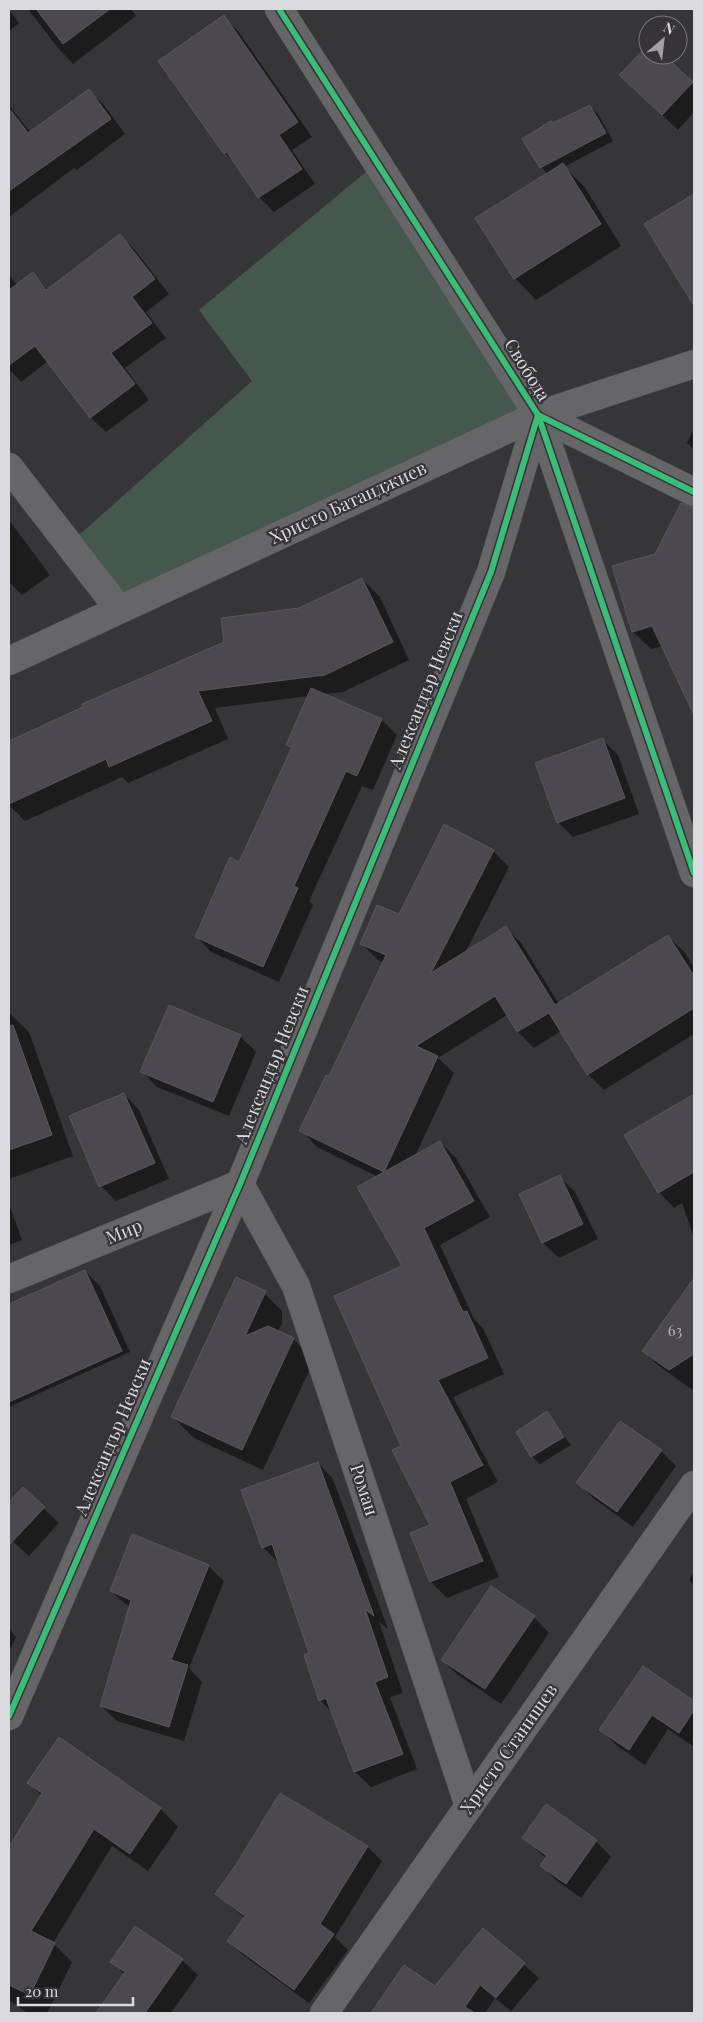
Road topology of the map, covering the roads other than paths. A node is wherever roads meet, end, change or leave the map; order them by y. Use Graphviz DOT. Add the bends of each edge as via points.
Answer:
graph roads {
  1 [pos="279,9"];
  2 [pos="694,364"];
  3 [pos="538,415"];
  4 [pos="9,467"];
  5 [pos="694,492"];
  6 [pos="119,609"];
  7 [pos="9,661"];
  8 [pos="694,873"];
  9 [pos="240,1184"];
  10 [pos="9,1279"];
  11 [pos="694,1485"];
  12 [pos="9,1716"];
  13 [pos="469,1806"];
  14 [pos="324,2013"];
  1 -- 3 [label="street, Свобода"];
  2 -- 3 [label="street, Христо Батанджиев"];
  3 -- 5 [label="street"];
  3 -- 6 [label="street, Христо Батанджиев"];
  3 -- 8 [label="street, Свобода"];
  3 -- 9 [label="street, Александър Невски" via="491,572"];
  4 -- 6 [label="street"];
  6 -- 7 [label="street, Христо Батанджиев"];
  9 -- 10 [label="street, Мир"];
  9 -- 12 [label="street, Александър Невски"];
  9 -- 13 [label="street, Роман" via="296,1286"];
  11 -- 13 [label="street, Христо Станишев"];
  13 -- 14 [label="street, Христо Станишев"];
}
